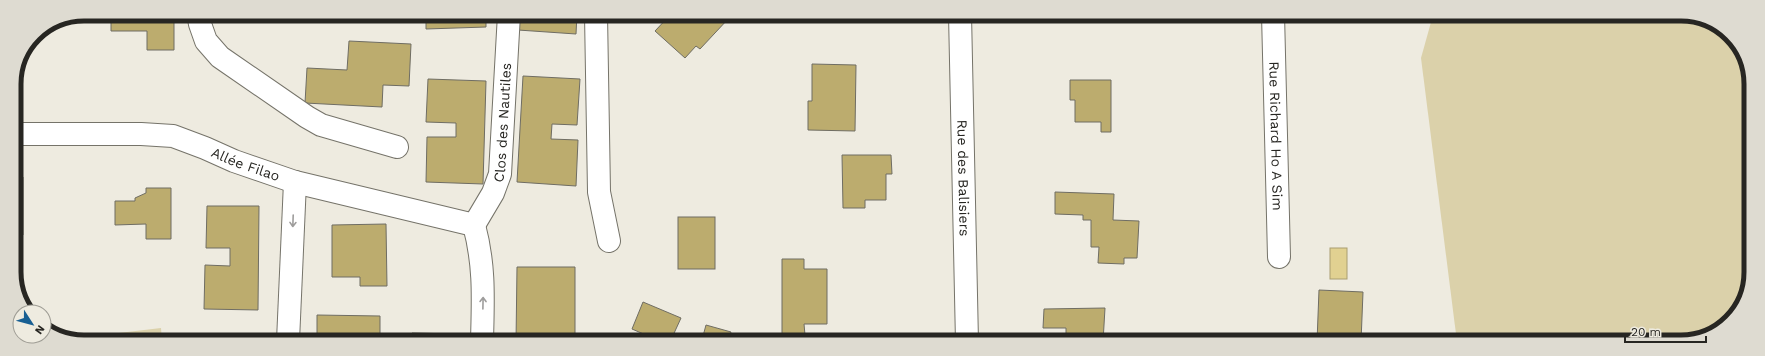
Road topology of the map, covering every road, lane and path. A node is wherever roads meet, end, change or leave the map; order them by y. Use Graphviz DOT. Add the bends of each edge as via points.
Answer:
graph roads {
  1 [pos="199,21"];
  2 [pos="509,21"];
  3 [pos="596,21"];
  4 [pos="960,21"];
  5 [pos="1273,21"];
  6 [pos="21,134"];
  7 [pos="397,147"];
  8 [pos="295,182"];
  9 [pos="474,225"];
  10 [pos="610,241"];
  11 [pos="1279,257"];
  12 [pos="288,335"];
  13 [pos="482,335"];
  14 [pos="967,335"];
  1 -- 7 [label="street" via="206,41 220,57 307,117 322,125"];
  2 -- 9 [label="street, Clos des Nautiles" via="500,174 486,207"];
  3 -- 10 [label="street" via="600,192"];
  4 -- 14 [label="street, Rue des Balisiers"];
  5 -- 11 [label="street, Rue Richard Ho A Sim"];
  6 -- 8 [label="street, Allée Filao" via="173,136"];
  8 -- 9 [label="street, Allée Filao"];
  8 -- 12 [label="street, one-way"];
  13 -- 9 [label="street, one-way" via="482,270"];
}
